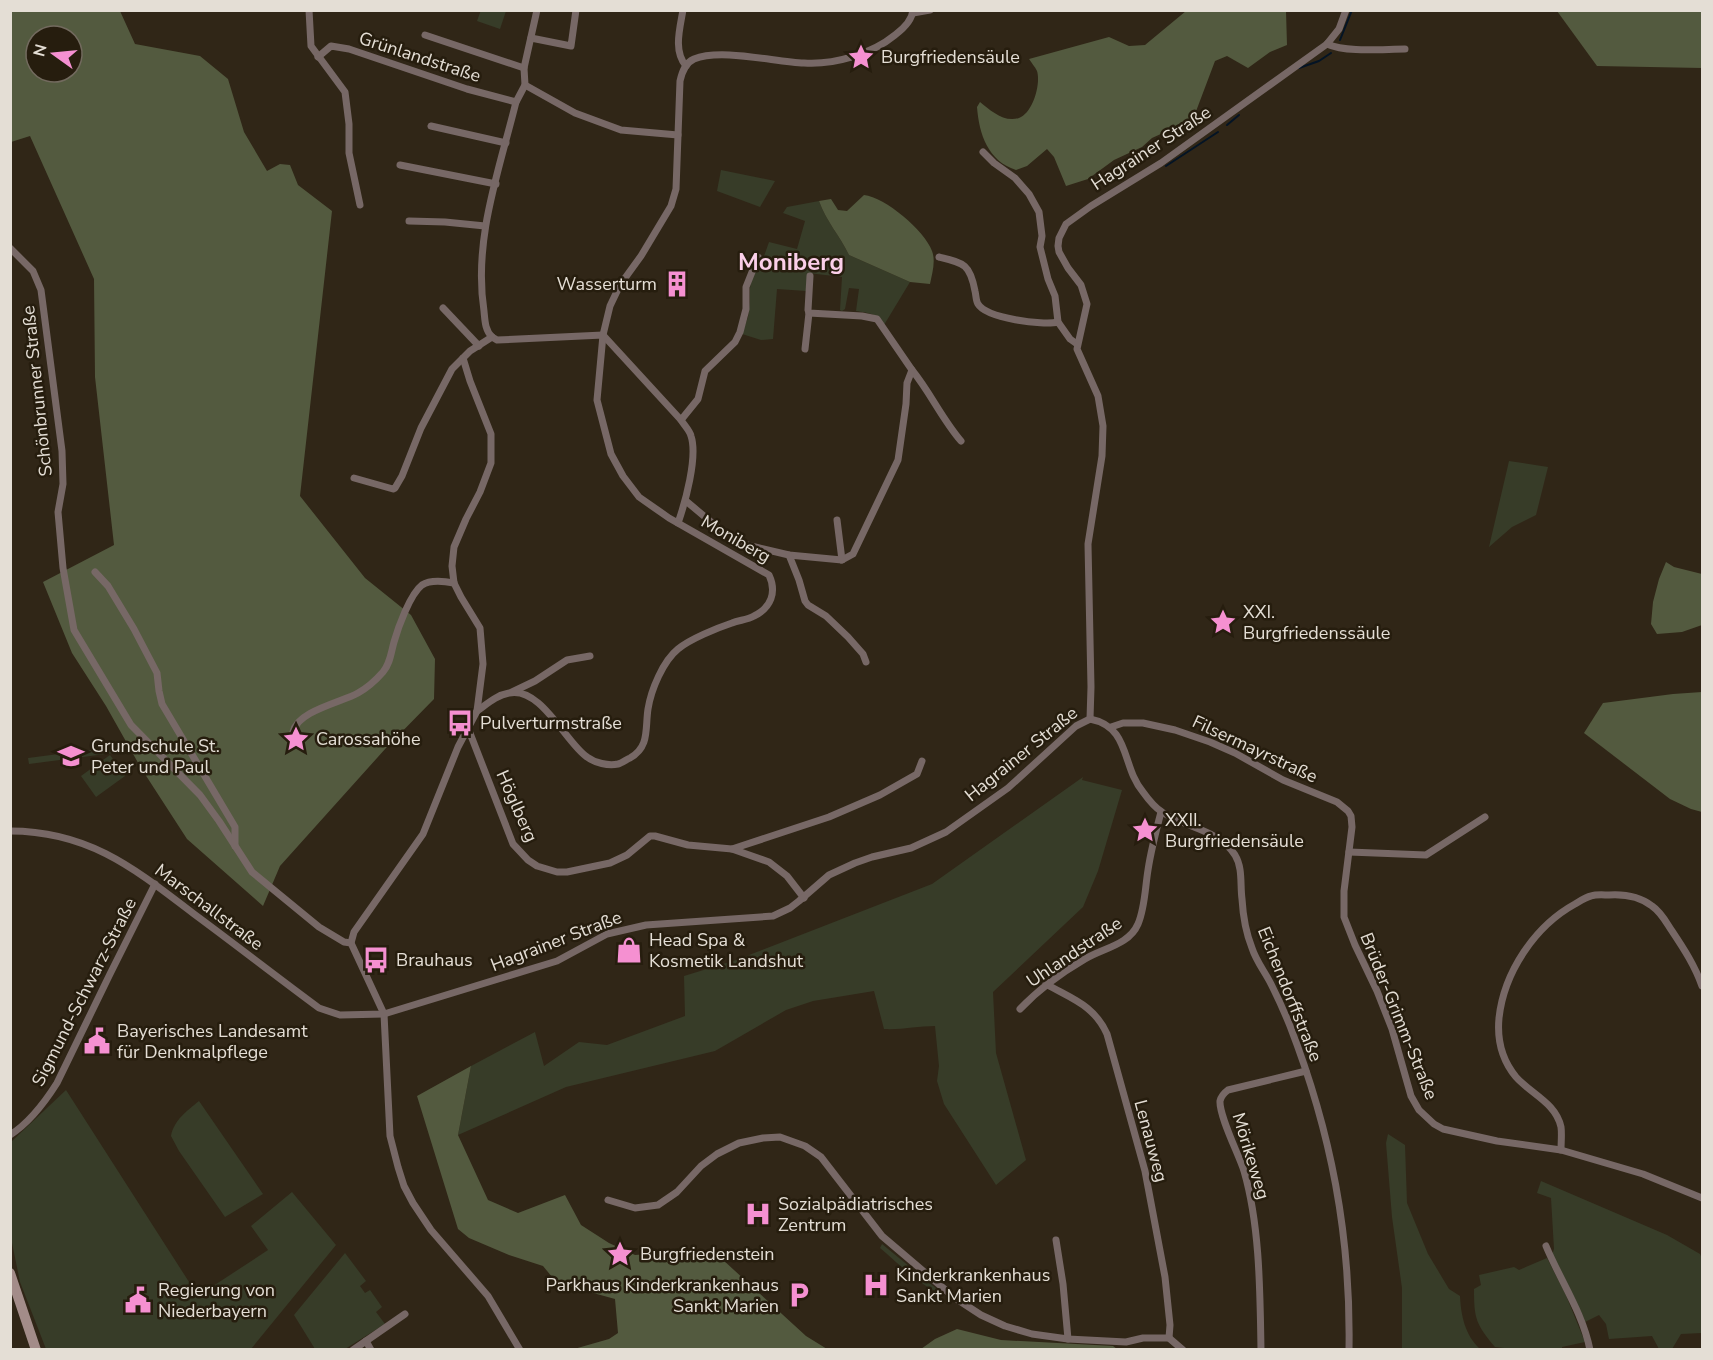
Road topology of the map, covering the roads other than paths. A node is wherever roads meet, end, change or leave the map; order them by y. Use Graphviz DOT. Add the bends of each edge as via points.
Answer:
graph roads {
  1 [pos="309,10"];
  2 [pos="537,10"];
  3 [pos="576,10"];
  4 [pos="683,10"];
  5 [pos="930,10"];
  6 [pos="1346,10"];
  7 [pos="913,12"];
  8 [pos="425,35"];
  9 [pos="531,38"];
  10 [pos="1327,44"];
  11 [pos="1405,49"];
  12 [pos="318,57"];
  13 [pos="687,66"];
  14 [pos="524,68"];
  15 [pos="525,85"];
  16 [pos="516,102"];
  17 [pos="431,126"];
  18 [pos="678,135"];
  19 [pos="506,143"];
  20 [pos="983,152"];
  21 [pos="400,165"];
  22 [pos="496,184"];
  23 [pos="360,205"];
  24 [pos="409,221"];
  25 [pos="485,226"];
  26 [pos="10,248"];
  27 [pos="758,257"];
  28 [pos="939,257"];
  29 [pos="810,276"];
  30 [pos="443,308"];
  31 [pos="809,313"];
  32 [pos="1058,322"];
  33 [pos="603,334"];
  34 [pos="492,337"];
  35 [pos="1077,344"];
  36 [pos="479,346"];
  37 [pos="806,349"];
  38 [pos="463,358"];
  39 [pos="912,370"];
  40 [pos="681,420"];
  41 [pos="961,441"];
  42 [pos="354,478"];
  43 [pos="686,501"];
  44 [pos="837,520"];
  45 [pos="678,524"];
  46 [pos="789,555"];
  47 [pos="842,560"];
  48 [pos="95,572"];
  49 [pos="454,582"];
  50 [pos="590,656"];
  51 [pos="866,662"];
  52 [pos="509,693"];
  53 [pos="477,711"];
  54 [pos="1090,719"];
  55 [pos="1111,727"];
  56 [pos="468,728"];
  57 [pos="293,732"];
  58 [pos="922,761"];
  59 [pos="1348,811"];
  60 [pos="1161,812"];
  61 [pos="1485,817"];
  62 [pos="10,831"];
  63 [pos="235,846"];
  64 [pos="732,849"];
  65 [pos="1348,852"];
  66 [pos="155,884"];
  67 [pos="804,898"];
  68 [pos="351,944"];
  69 [pos="1046,984"];
  70 [pos="1702,986"];
  71 [pos="1020,1010"];
  72 [pos="384,1014"];
  73 [pos="1306,1071"];
  74 [pos="10,1136"];
  75 [pos="1561,1150"];
  76 [pos="1702,1198"];
  77 [pos="608,1200"];
  78 [pos="1056,1240"];
  79 [pos="1546,1246"];
  80 [pos="10,1273"];
  81 [pos="405,1314"];
  82 [pos="1168,1338"];
  83 [pos="1068,1339"];
  84 [pos="366,1341"];
  85 [pos="1126,1346"];
  86 [pos="36,1350"];
  87 [pos="353,1350"];
  88 [pos="371,1350"];
  89 [pos="520,1350"];
  90 [pos="1183,1350"];
  91 [pos="1261,1350"];
  92 [pos="1349,1350"];
  93 [pos="1590,1350"];
  1 -- 12 [label="street" via="311,46"];
  2 -- 9 [label="street"];
  3 -- 9 [label="street" via="571,46"];
  4 -- 13 [label="street" via="678,45"];
  5 -- 7 [label="street"];
  6 -- 10 [label="street, Hagrainer Straße" via="1339,29"];
  7 -- 13 [label="street" via="900,31 876,48 831,61 804,63 734,55 709,56"];
  8 -- 14 [label="street, Grünlandstraße"];
  9 -- 14 [label="street"];
  10 -- 11 [label="street" via="1353,49"];
  10 -- 35 [label="street, Hagrainer Straße" via="1161,163 1066,224 1059,238 1059,252 1081,285 1087,304"];
  12 -- 16 [label="street, Grünlandstraße" via="331,46 349,49"];
  12 -- 23 [label="street" via="345,92 349,153"];
  13 -- 18 [label="street, Moniberg" via="680,81"];
  14 -- 15 [label="street"];
  15 -- 16 [label="street"];
  15 -- 18 [label="street" via="575,113 621,130"];
  16 -- 19 [label="street"];
  17 -- 19 [label="street"];
  18 -- 33 [label="street, Moniberg" via="671,206 620,285"];
  19 -- 22 [label="street"];
  20 -- 32 [label="street" via="1015,178 1039,212 1040,247 1055,296"];
  21 -- 22 [label="street"];
  22 -- 25 [label="street"];
  24 -- 25 [label="street"];
  25 -- 34 [label="street" via="480,289 487,331"];
  26 -- 63 [label="street, Schönbrunner Straße" via="33,271 41,290 62,451 63,484 58,512 74,630 131,725 200,795"];
  27 -- 40 [label="street" via="746,286 740,332 705,371 698,399"];
  28 -- 32 [label="street" via="966,266 972,275 977,303 983,309 1030,322"];
  29 -- 31 [label="street"];
  30 -- 36 [label="street"];
  31 -- 37 [label="street"];
  31 -- 39 [label="street" via="877,320"];
  32 -- 35 [label="street, Hagrainer Straße"];
  33 -- 34 [label="street" via="497,340"];
  33 -- 40 [label="street, Moniberg"];
  33 -- 45 [label="street, Moniberg" via="597,400 611,454 639,497"];
  34 -- 36 [label="street"];
  35 -- 54 [label="street, Hagrainer Straße" via="1098,396 1104,426 1088,544"];
  36 -- 38 [label="street"];
  38 -- 42 [label="street" via="436,396 398,486 393,489"];
  38 -- 49 [label="street" via="491,434 491,463 454,547"];
  39 -- 41 [label="street"];
  39 -- 47 [label="street" via="898,460 853,554"];
  40 -- 43 [label="street, Moniberg" via="691,436 693,457"];
  43 -- 45 [label="street, Moniberg"];
  43 -- 46 [label="street, Moniberg" via="743,544"];
  44 -- 47 [label="street"];
  45 -- 52 [label="street, Moniberg" via="769,575 773,595 769,604 754,616 711,631 678,649 668,660 654,685 647,735 636,754 618,764 602,764 587,757 544,708 526,695"];
  46 -- 47 [label="street, Moniberg"];
  46 -- 51 [label="street, Moniberg" via="805,601 848,637"];
  48 -- 63 [label="street, Schönbrunner Straße" via="108,586 157,673 162,704 235,826"];
  49 -- 53 [label="street" via="480,628 483,664"];
  49 -- 57 [label="street" via="434,581 422,586 409,604 382,673 358,693 322,706 296,724"];
  50 -- 52 [label="street" via="567,660"];
  52 -- 53 [label="street"];
  53 -- 56 [label="street"];
  54 -- 55 [label="street"];
  54 -- 67 [label="street, Hagrainer Straße" via="1077,726 1008,788 946,832 829,875"];
  55 -- 59 [label="street, Filsermayrstraße" via="1132,722 1192,735 1337,802"];
  55 -- 60 [label="street, Eichendorffstraße" via="1140,789"];
  56 -- 64 [label="street, Höglberg" via="513,844 537,866 567,872 610,863 650,836"];
  56 -- 68 [label="street" via="423,834 354,932"];
  58 -- 64 [label="street, Höglberg" via="917,774 880,795 829,817"];
  59 -- 65 [label="street, Brüder-Grimm-Straße" via="1352,827"];
  60 -- 69 [label="street, Uhlandstraße" via="1137,926 1126,939 1087,957"];
  60 -- 73 [label="street, Eichendorffstraße" via="1215,836 1236,857 1252,949 1281,1004"];
  61 -- 65 [label="street" via="1426,855"];
  62 -- 66 [label="street, Marschallstraße" via="57,835 84,844 115,858"];
  63 -- 68 [label="street, Schönbrunner Straße" via="252,872 319,927"];
  64 -- 67 [label="street, Höglberg" via="777,867"];
  65 -- 75 [label="street, Brüder-Grimm-Straße" via="1343,902 1347,927 1392,1029 1411,1096 1419,1110 1443,1130"];
  66 -- 72 [label="street, Marschallstraße" via="319,1008 340,1015"];
  66 -- 74 [label="street, Sigmund-Schwarz-Straße" via="57,1083"];
  67 -- 72 [label="street, Hagrainer Straße" via="772,916 646,925 607,934 557,961"];
  68 -- 72 [label="street"];
  69 -- 71 [label="street, Uhlandstraße"];
  69 -- 82 [label="street, Lenauweg" via="1095,1014 1107,1034 1145,1171 1165,1278"];
  70 -- 75 [label="street" via="1662,915 1625,894 1591,896 1567,908 1540,931 1510,979 1499,1019 1499,1037 1504,1060 1517,1078 1553,1109 1561,1128"];
  72 -- 89 [label="street" via="390,1136 405,1186 431,1230 488,1296"];
  73 -- 91 [label="street, Mörikeweg" via="1228,1090 1220,1100 1252,1209"];
  73 -- 92 [label="street, Eichendorffstraße" via="1324,1129 1342,1220"];
  75 -- 76 [label="street, Brüder-Grimm-Straße" via="1643,1174"];
  77 -- 83 [label="street" via="634,1208 658,1205 717,1154 739,1143 780,1137 821,1157 882,1236 955,1298 1005,1326"];
  78 -- 83 [label="street"];
  79 -- 93 [label="street"];
  80 -- 86 [label="main road"];
  81 -- 84 [label="street"];
  82 -- 85 [label="street" via="1143,1338"];
  82 -- 90 [label="street"];
  83 -- 85 [label="street"];
  84 -- 87 [label="street"];
  84 -- 88 [label="street"];
}
